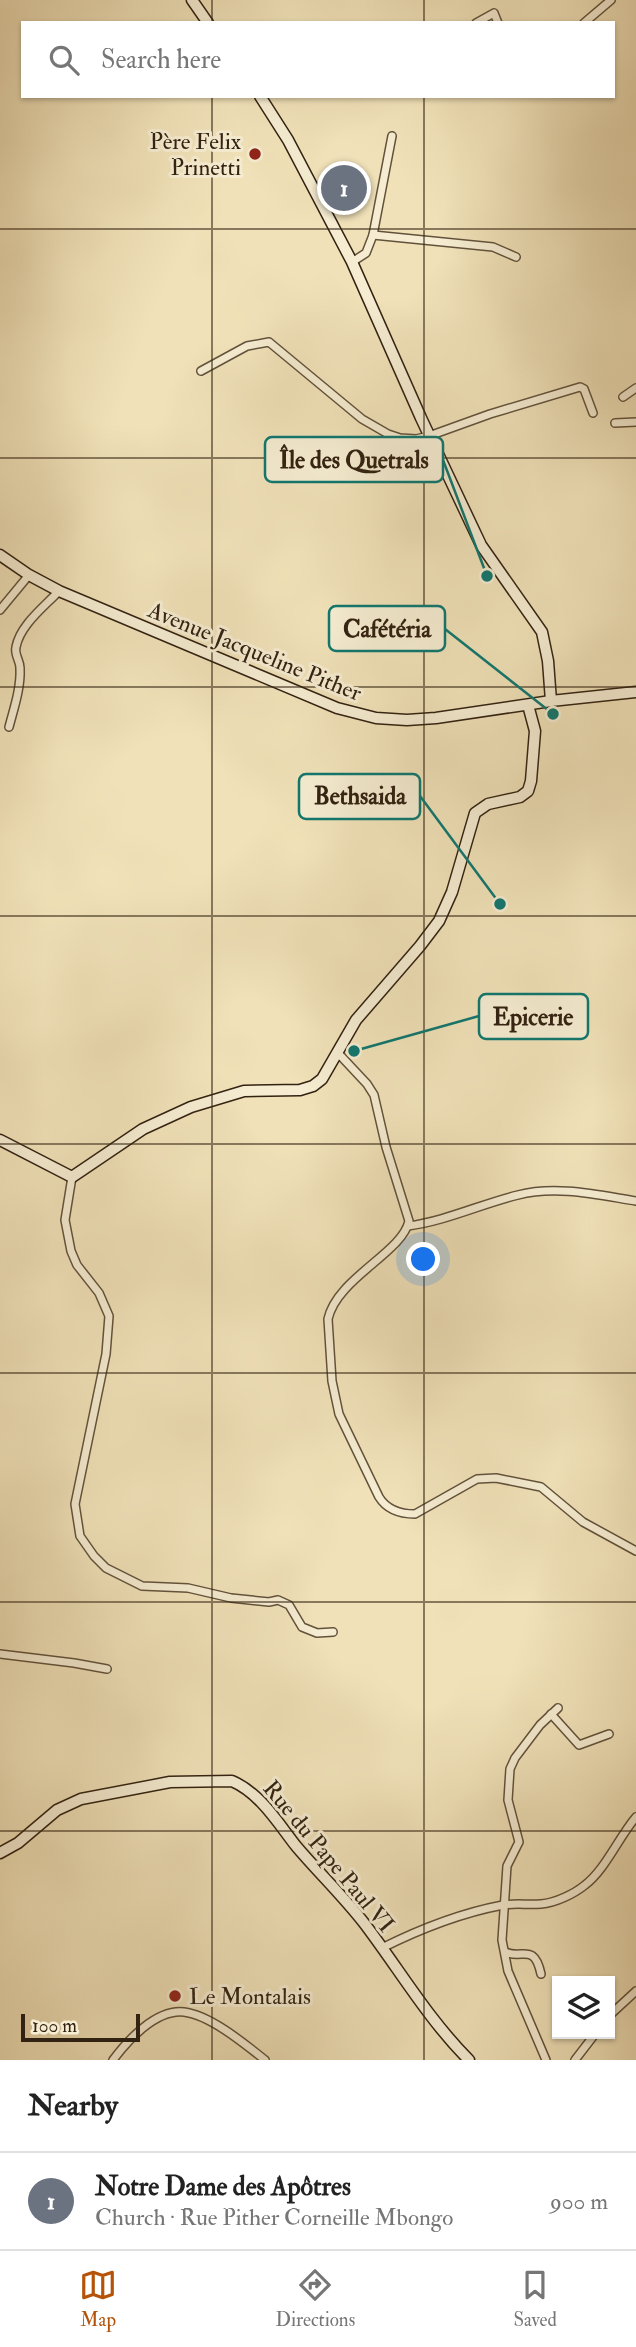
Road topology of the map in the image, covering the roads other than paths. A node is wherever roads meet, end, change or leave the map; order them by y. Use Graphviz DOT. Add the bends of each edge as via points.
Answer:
graph roads {
  1 [pos="192,0"];
  2 [pos="611,0"];
  3 [pos="207,21"];
  4 [pos="480,21"];
  5 [pos="497,21"];
  6 [pos="586,21"];
  7 [pos="261,98"];
  8 [pos="392,136"];
  9 [pos="373,235"];
  10 [pos="516,257"];
  11 [pos="352,262"];
  12 [pos="201,371"];
  13 [pos="636,388"];
  14 [pos="623,397"];
  15 [pos="593,413"];
  16 [pos="636,422"];
  17 [pos="615,423"];
  18 [pos="429,436"];
  19 [pos="0,555"];
  20 [pos="29,575"];
  21 [pos="59,592"];
  22 [pos="0,610"];
  23 [pos="636,692"];
  24 [pos="551,701"];
  25 [pos="528,705"];
  26 [pos="9,727"];
  27 [pos="338,1053"];
  28 [pos="0,1140"];
  29 [pos="72,1177"];
  30 [pos="636,1201"];
  31 [pos="408,1226"];
  32 [pos="636,1551"];
  33 [pos="333,1632"];
  34 [pos="0,1654"];
  35 [pos="107,1670"];
  36 [pos="558,1708"];
  37 [pos="551,1714"];
  38 [pos="608,1734"];
  39 [pos="636,1817"];
  40 [pos="0,1853"];
  41 [pos="505,1904"];
  42 [pos="382,1948"];
  43 [pos="505,1952"];
  44 [pos="541,1974"];
  45 [pos="636,1991"];
  46 [pos="615,2010"];
  47 [pos="591,2039"];
  48 [pos="113,2060"];
  49 [pos="265,2060"];
  50 [pos="469,2060"];
  51 [pos="546,2060"];
  52 [pos="575,2060"];
  1 -- 3 [label="street"];
  2 -- 6 [label="street"];
  4 -- 5 [label="street" via="494,13"];
  7 -- 11 [label="street"];
  8 -- 9 [label="street"];
  9 -- 10 [label="street" via="493,247"];
  9 -- 11 [label="street" via="366,253"];
  11 -- 18 [label="street"];
  12 -- 18 [label="street" via="247,346 269,342 362,419 388,434 416,439"];
  13 -- 14 [label="street"];
  15 -- 18 [label="street" via="580,387"];
  16 -- 17 [label="street"];
  18 -- 24 [label="street" via="487,555 542,632"];
  19 -- 20 [label="street, Avenue Jacqueline Pither"];
  20 -- 21 [label="street, Avenue Jacqueline Pither"];
  20 -- 22 [label="street"];
  21 -- 25 [label="street, Avenue Jacqueline Pither" via="351,713 407,720"];
  21 -- 26 [label="street" via="33,618 16,645 19,687"];
  23 -- 24 [label="street, Avenue Jacqueline Pither"];
  24 -- 25 [label="street, Avenue Jacqueline Pither"];
  25 -- 27 [label="street" via="535,731 528,791 475,813 439,921 356,1020"];
  27 -- 29 [label="street" via="313,1086 244,1091 191,1107 143,1129"];
  27 -- 31 [label="street" via="374,1095"];
  28 -- 29 [label="street"];
  29 -- 33 [label="street" via="65,1220 71,1251 109,1316 106,1354 75,1504 80,1536 106,1568 142,1586 278,1600 289,1605 302,1627 317,1633"];
  30 -- 31 [label="street" via="541,1191"];
  31 -- 32 [label="street" via="341,1295 328,1320 339,1414 383,1504 415,1514 477,1479 496,1478 541,1487 583,1521"];
  34 -- 35 [label="street"];
  36 -- 37 [label="street"];
  37 -- 38 [label="street" via="579,1745"];
  37 -- 41 [label="street" via="510,1769 509,1800 519,1842 507,1866"];
  39 -- 41 [label="street" via="596,1876 584,1886 543,1904"];
  40 -- 42 [label="street, Rue du Pape Paul VI" via="57,1810 81,1800 170,1782 232,1781 266,1807"];
  41 -- 42 [label="street"];
  41 -- 43 [label="street"];
  42 -- 50 [label="street, Rue du Pape Paul VI" via="439,2028"];
  43 -- 44 [label="street" via="534,1957"];
  43 -- 51 [label="street" via="508,1972"];
  45 -- 46 [label="street"];
  47 -- 52 [label="street"];
  48 -- 49 [label="street" via="139,2029 178,2012 218,2026"];
}
